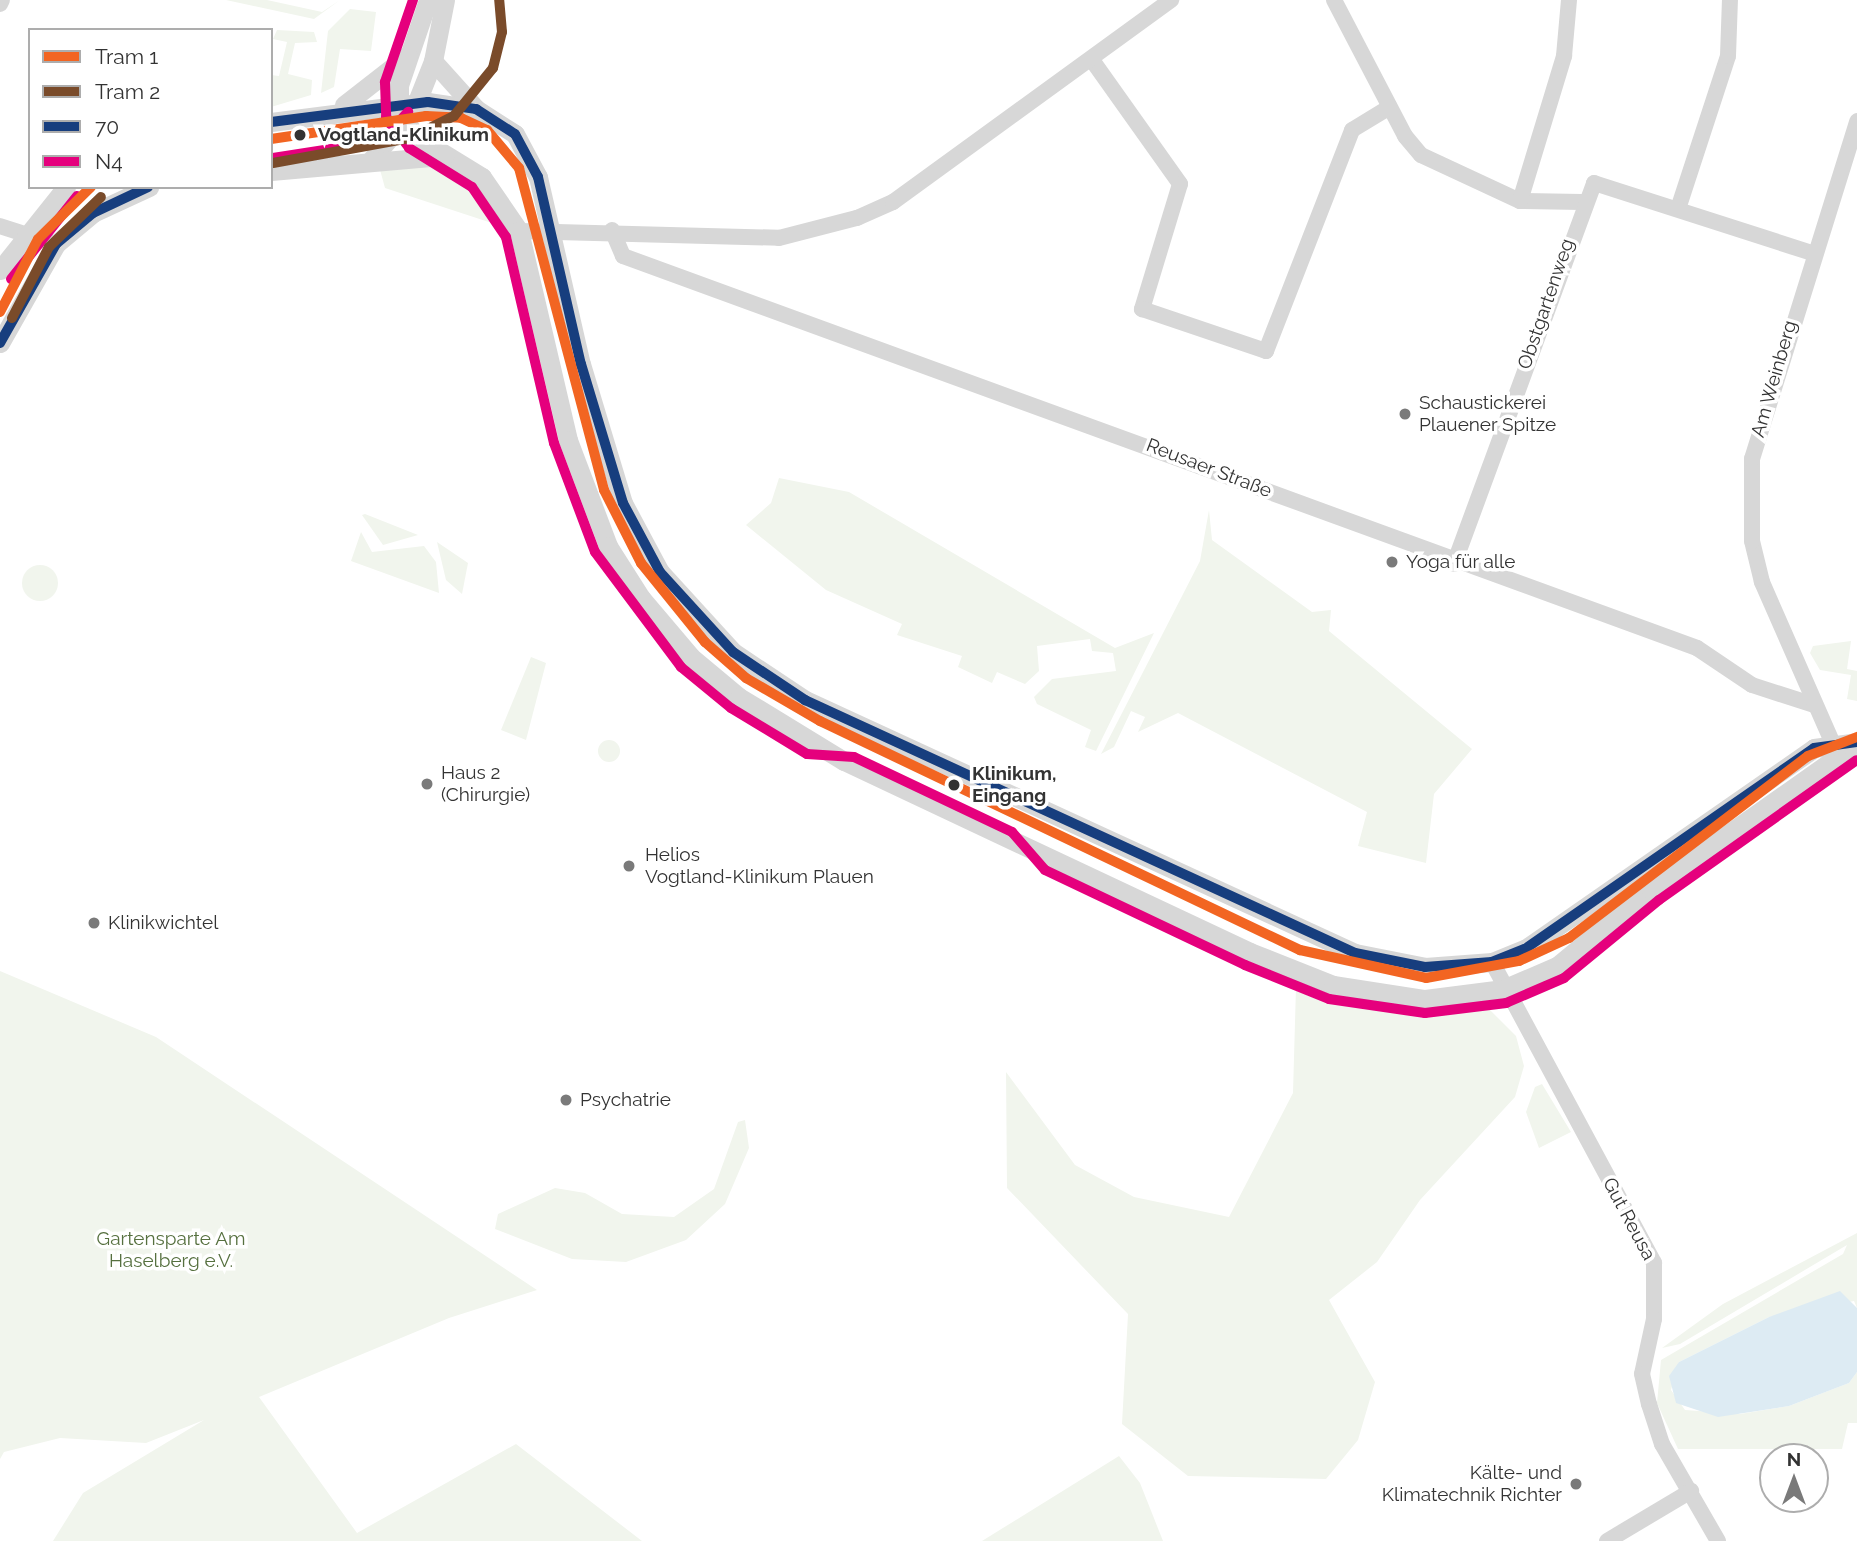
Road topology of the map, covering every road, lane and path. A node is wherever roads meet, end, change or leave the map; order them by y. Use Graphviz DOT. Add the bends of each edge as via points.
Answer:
graph roads {
  1 [pos="428,0"];
  2 [pos="445,0"];
  3 [pos="1171,0"];
  4 [pos="1334,0"];
  5 [pos="1569,0"];
  6 [pos="1730,0"];
  7 [pos="411,52"];
  8 [pos="1092,60"];
  9 [pos="433,61"];
  10 [pos="417,102"];
  11 [pos="397,103"];
  12 [pos="1390,107"];
  13 [pos="338,108"];
  14 [pos="476,109"];
  15 [pos="1857,121"];
  16 [pos="273,122"];
  17 [pos="405,125"];
  18 [pos="445,156"];
  19 [pos="371,160"];
  20 [pos="273,171"];
  21 [pos="64,189"];
  22 [pos="145,189"];
  23 [pos="1520,201"];
  24 [pos="1582,202"];
  25 [pos="1678,209"];
  26 [pos="0,226"];
  27 [pos="552,229"];
  28 [pos="612,230"];
  29 [pos="519,231"];
  30 [pos="23,234"];
  31 [pos="56,244"];
  32 [pos="1812,253"];
  33 [pos="0,270"];
  34 [pos="0,343"];
  35 [pos="1454,564"];
  36 [pos="1814,705"];
  37 [pos="1857,743"];
  38 [pos="1835,749"];
  39 [pos="1492,962"];
  40 [pos="1503,989"];
  41 [pos="1691,1491"];
  42 [pos="1606,1541"];
  43 [pos="1718,1541"];
  1 -- 7 [label="street"];
  2 -- 9 [label="street"];
  3 -- 8 [label="street"];
  4 -- 12 [label="street"];
  5 -- 23 [label="street" via="1564,56"];
  6 -- 25 [label="street" via="1728,56"];
  7 -- 11 [label="street"];
  7 -- 13 [label="street" via="374,86"];
  8 -- 12 [label="street" via="1180,184 1142,309 1266,351 1352,130"];
  8 -- 28 [label="street" via="893,202 857,218 779,238 697,240"];
  9 -- 10 [label="street"];
  9 -- 14 [label="street"];
  10 -- 11 [label="street"];
  10 -- 14 [label="street"];
  10 -- 17 [label="street"];
  11 -- 13 [label="street"];
  11 -- 17 [label="street"];
  12 -- 23 [label="street" via="1421,155"];
  13 -- 16 [label="street"];
  14 -- 27 [label="street" via="524,147"];
  15 -- 32 [label="street, Am Weinberg"];
  17 -- 18 [label="street"];
  17 -- 19 [label="street"];
  18 -- 19 [label="street"];
  18 -- 29 [label="street" via="482,177"];
  19 -- 20 [label="street"];
  21 -- 30 [label="street"];
  22 -- 31 [label="street" via="93,213"];
  23 -- 24 [label="street"];
  24 -- 25 [label="street" via="1594,183"];
  24 -- 35 [label="street, Obstgartenweg"];
  25 -- 32 [label="street"];
  26 -- 30 [label="street"];
  27 -- 28 [label="street"];
  27 -- 29 [label="street"];
  27 -- 39 [label="street" via="581,364 623,503 660,572 733,652 805,700 1320,939 1425,967"];
  28 -- 35 [label="street, Reusaer Straße" via="623,257 1219,470"];
  29 -- 40 [label="street" via="568,440 608,546 665,629 739,696 855,766 1334,985 1424,999"];
  30 -- 31 [label="street"];
  30 -- 33 [label="street"];
  31 -- 34 [label="street"];
  32 -- 36 [label="street, Am Weinberg" via="1757,430 1752,541 1762,582"];
  35 -- 36 [label="street, Reusaer Straße" via="1697,648 1752,685"];
  36 -- 38 [label="street, Am Weinberg"];
  37 -- 38 [label="street"];
  38 -- 39 [label="street" via="1783,769 1560,929"];
  38 -- 40 [label="street" via="1557,966"];
  39 -- 40 [label="street, Gut Reusa"];
  40 -- 41 [label="street, Gut Reusa" via="1654,1263 1654,1319 1642,1374 1662,1444"];
  41 -- 42 [label="street"];
  41 -- 43 [label="street, Gut Reusa"];
}
